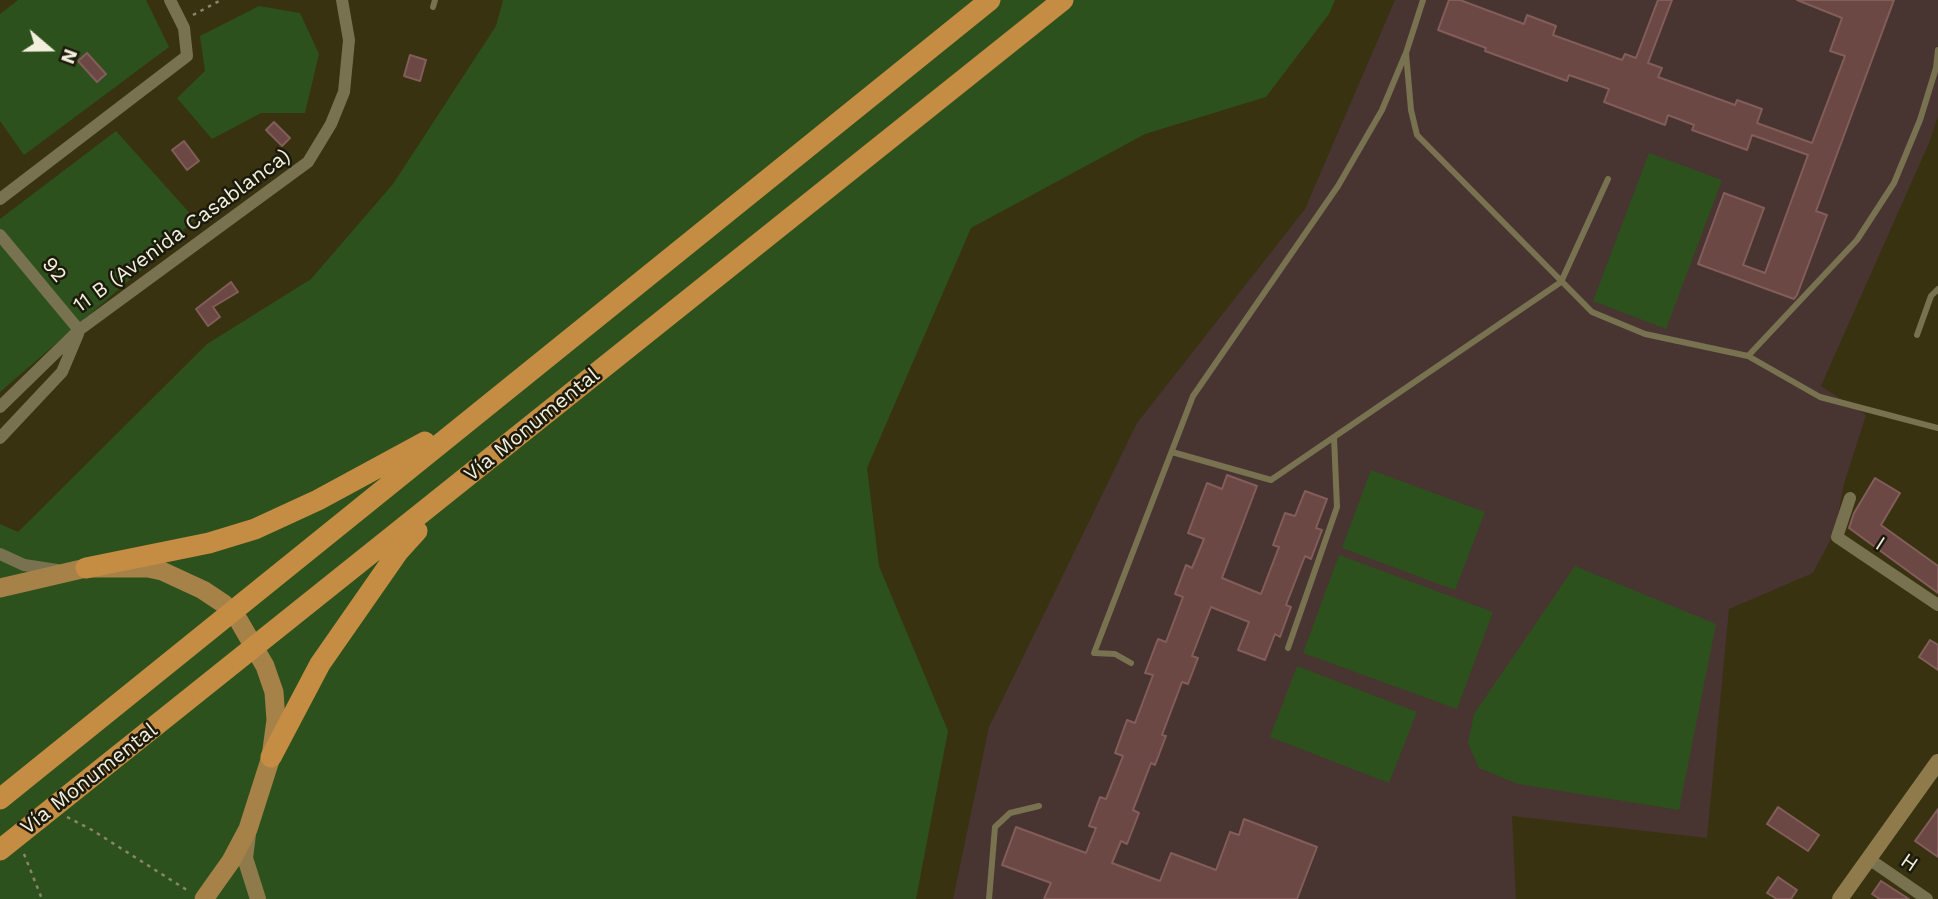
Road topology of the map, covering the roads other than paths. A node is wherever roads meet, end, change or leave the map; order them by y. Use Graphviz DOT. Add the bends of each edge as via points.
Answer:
graph roads {
  1 [pos="170,0"];
  2 [pos="342,0"];
  3 [pos="990,0"];
  4 [pos="1063,0"];
  5 [pos="1423,0"];
  6 [pos="1938,50"];
  7 [pos="1406,53"];
  8 [pos="1608,179"];
  9 [pos="0,199"];
  10 [pos="0,235"];
  11 [pos="1561,282"];
  12 [pos="1938,289"];
  13 [pos="79,330"];
  14 [pos="1917,335"];
  15 [pos="1748,356"];
  16 [pos="487,405"];
  17 [pos="0,407"];
  18 [pos="1938,428"];
  19 [pos="0,438"];
  20 [pos="1334,438"];
  21 [pos="1172,452"];
  22 [pos="463,480"];
  23 [pos="1850,498"];
  24 [pos="0,554"];
  25 [pos="77,570"];
  26 [pos="0,587"];
  27 [pos="1938,605"];
  28 [pos="1288,648"];
  29 [pos="1131,663"];
  30 [pos="271,757"];
  31 [pos="1938,762"];
  32 [pos="0,799"];
  33 [pos="1039,806"];
  34 [pos="248,829"];
  35 [pos="0,850"];
  36 [pos="1869,859"];
  37 [pos="197,895"];
  38 [pos="258,899"];
  39 [pos="989,899"];
  40 [pos="1840,899"];
  41 [pos="1927,899"];
  1 -- 9 [label="street" via="181,21 187,56"];
  2 -- 13 [label="street, 11 B (Avenida Casablanca)" via="349,40 344,92 308,162"];
  3 -- 16 [label="highway, Vía Monumental"];
  4 -- 22 [label="highway, Vía Monumental"];
  5 -- 7 [label="lane"];
  6 -- 15 [label="lane" via="1920,120 1894,184 1857,240"];
  7 -- 11 [label="lane" via="1417,135"];
  7 -- 21 [label="lane" via="1382,110 1338,186 1193,396"];
  8 -- 11 [label="lane"];
  10 -- 13 [label="street, 92"];
  11 -- 15 [label="lane" via="1592,312 1644,334"];
  11 -- 20 [label="lane"];
  12 -- 14 [label="lane"];
  13 -- 17 [label="street, 11 B (Avenida Casablanca)"];
  13 -- 19 [label="street, 11 B (Avenida Casablanca)" via="62,372"];
  15 -- 18 [label="lane" via="1820,397"];
  16 -- 25 [label="highway" via="400,457 255,529"];
  16 -- 32 [label="highway, Vía Monumental"];
  20 -- 21 [label="lane" via="1271,480"];
  20 -- 28 [label="lane" via="1337,507"];
  21 -- 29 [label="lane" via="1094,653 1115,654"];
  22 -- 30 [label="highway" via="398,552 361,604 320,664"];
  22 -- 35 [label="highway, Vía Monumental"];
  23 -- 27 [label="street, I" via="1837,537"];
  24 -- 25 [label="street" via="24,565"];
  25 -- 26 [label="main road"];
  25 -- 30 [label="main road" via="162,570 203,590 239,621 274,692"];
  30 -- 34 [label="main road"];
  31 -- 36 [label="main road"];
  33 -- 39 [label="lane" via="1010,813 995,827"];
  34 -- 37 [label="main road" via="231,861"];
  34 -- 38 [label="main road" via="245,858"];
  36 -- 40 [label="main road"];
  36 -- 41 [label="street, H"];
}
